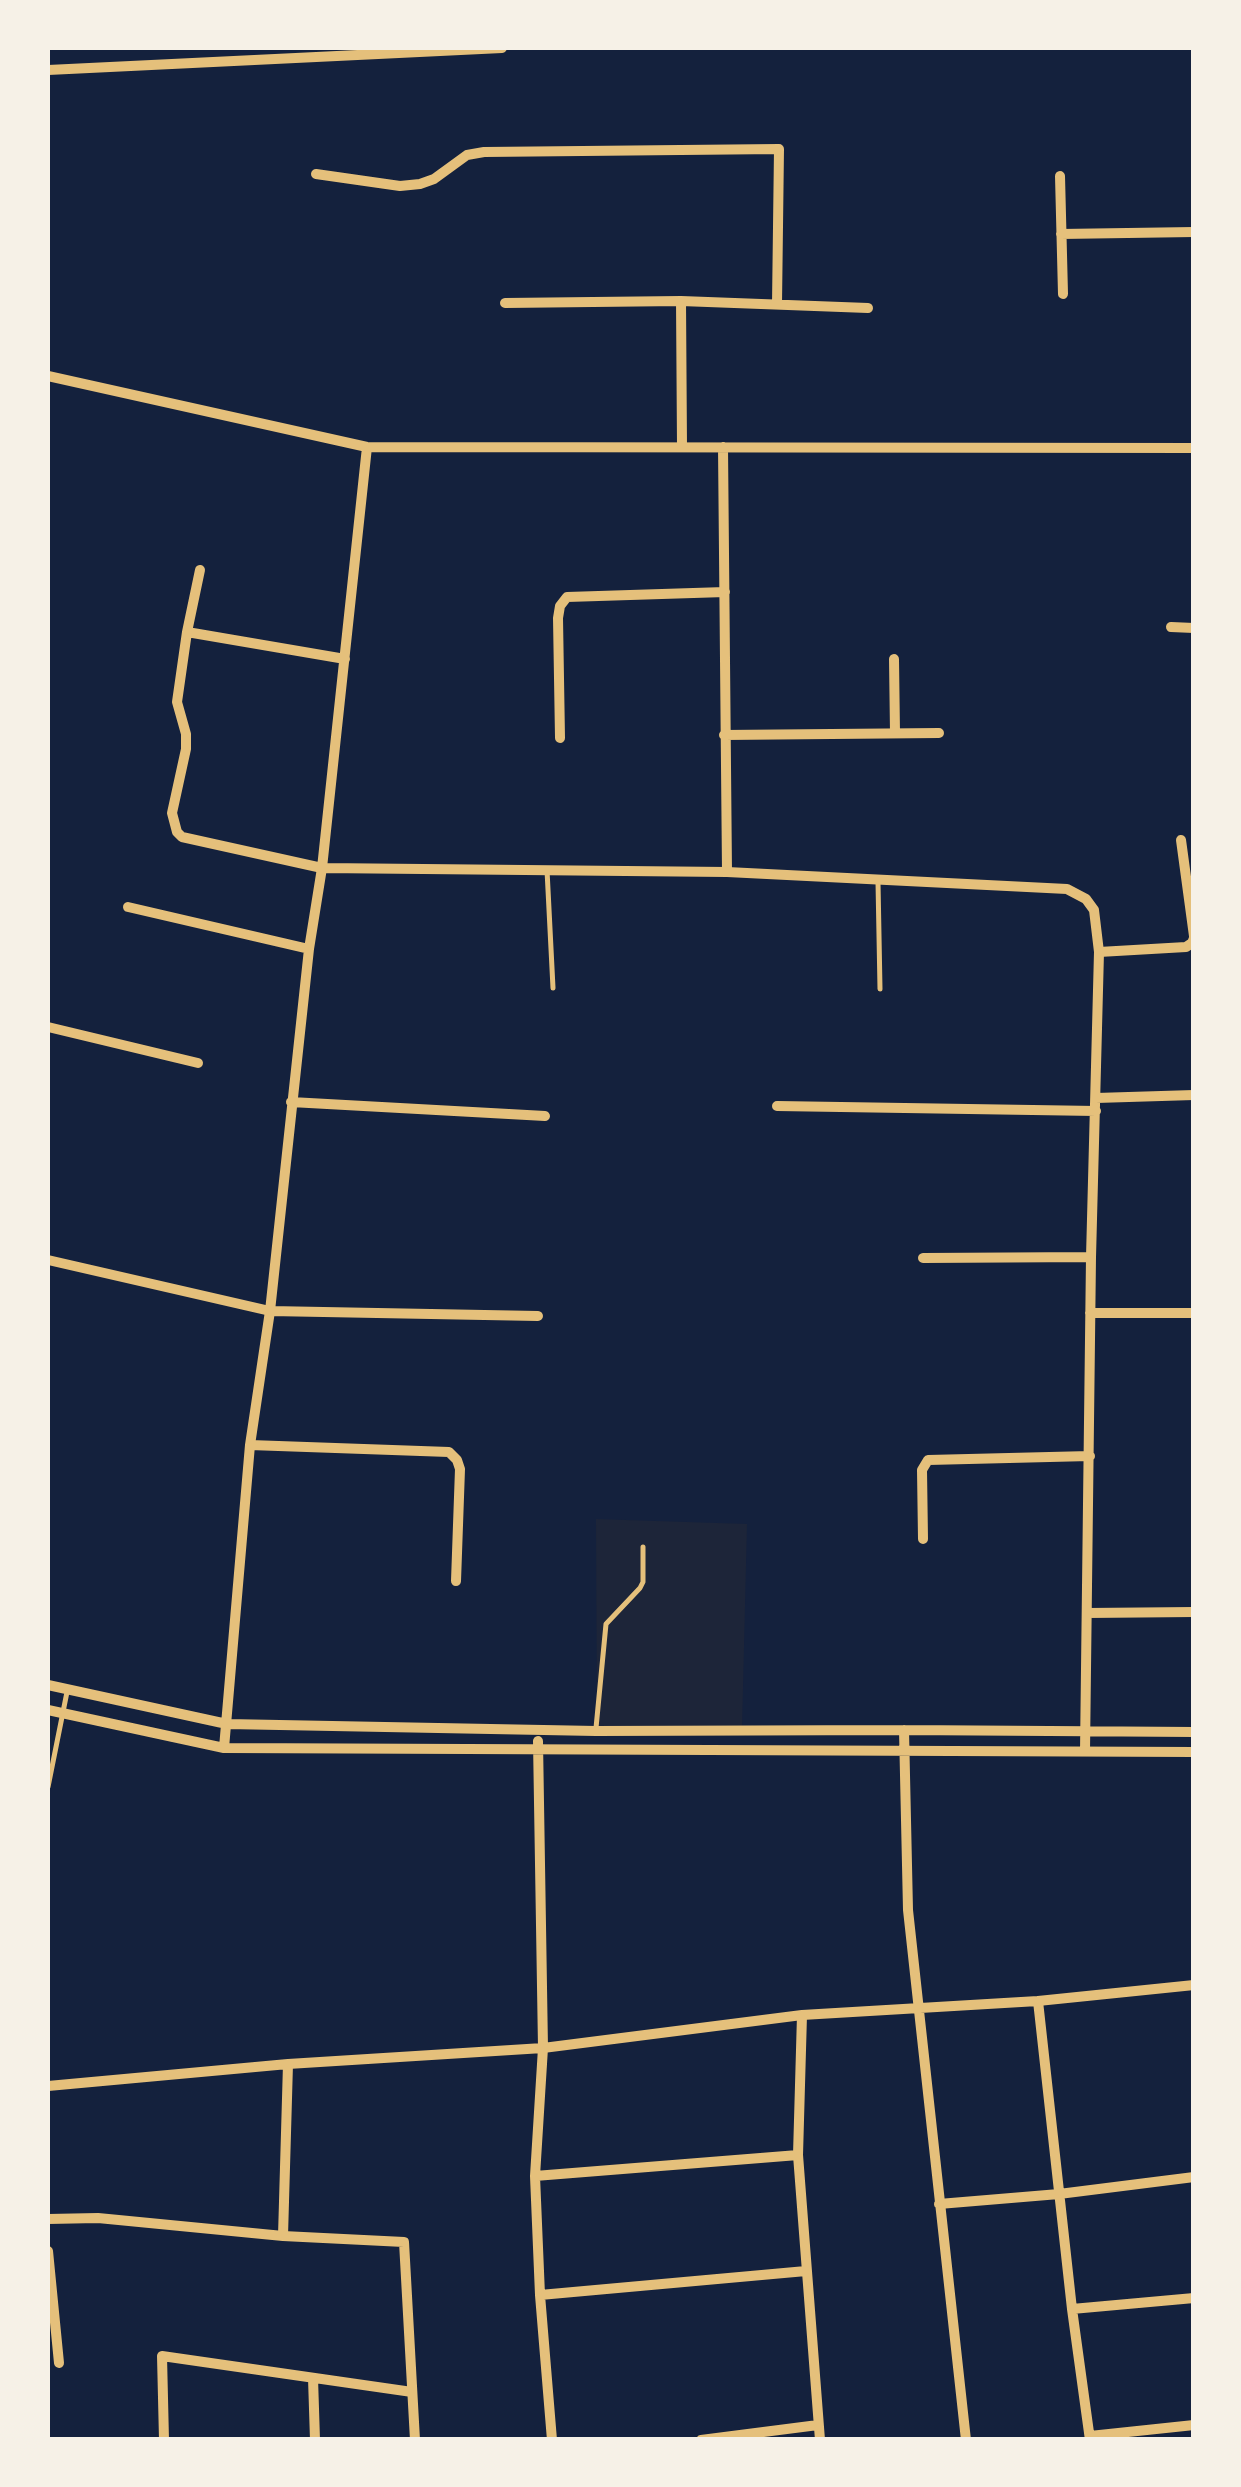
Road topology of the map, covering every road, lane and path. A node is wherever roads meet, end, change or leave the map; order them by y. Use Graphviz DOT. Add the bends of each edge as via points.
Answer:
graph roads {
  1 [pos="502,48"];
  2 [pos="441,49"];
  3 [pos="48,70"];
  4 [pos="316,174"];
  5 [pos="1060,176"];
  6 [pos="1194,232"];
  7 [pos="1061,234"];
  8 [pos="1063,294"];
  9 [pos="681,301"];
  10 [pos="505,304"];
  11 [pos="777,304"];
  12 [pos="868,308"];
  13 [pos="48,376"];
  14 [pos="682,446"];
  15 [pos="723,446"];
  16 [pos="368,447"];
  17 [pos="1194,448"];
  18 [pos="200,570"];
  19 [pos="725,592"];
  20 [pos="1170,627"];
  21 [pos="1194,628"];
  22 [pos="188,632"];
  23 [pos="345,659"];
  24 [pos="894,659"];
  25 [pos="896,733"];
  26 [pos="939,733"];
  27 [pos="724,734"];
  28 [pos="560,738"];
  29 [pos="1180,840"];
  30 [pos="322,868"];
  31 [pos="547,870"];
  32 [pos="726,872"];
  33 [pos="878,880"];
  34 [pos="128,907"];
  35 [pos="1194,937"];
  36 [pos="310,950"];
  37 [pos="1099,952"];
  38 [pos="553,988"];
  39 [pos="880,988"];
  40 [pos="48,1027"];
  41 [pos="198,1063"];
  42 [pos="1194,1095"];
  43 [pos="1096,1098"];
  44 [pos="291,1102"];
  45 [pos="777,1106"];
  46 [pos="1096,1112"];
  47 [pos="545,1116"];
  48 [pos="1091,1256"];
  49 [pos="923,1258"];
  50 [pos="48,1260"];
  51 [pos="270,1311"];
  52 [pos="1194,1312"];
  53 [pos="1090,1313"];
  54 [pos="538,1316"];
  55 [pos="250,1445"];
  56 [pos="1090,1456"];
  57 [pos="922,1539"];
  58 [pos="643,1547"];
  59 [pos="456,1581"];
  60 [pos="1194,1612"];
  61 [pos="1087,1613"];
  62 [pos="48,1685"];
  63 [pos="68,1690"];
  64 [pos="48,1710"];
  65 [pos="62,1714"];
  66 [pos="226,1724"];
  67 [pos="538,1730"];
  68 [pos="904,1730"];
  69 [pos="596,1731"];
  70 [pos="1085,1732"];
  71 [pos="1194,1732"];
  72 [pos="538,1747"];
  73 [pos="224,1748"];
  74 [pos="906,1750"];
  75 [pos="1084,1751"];
  76 [pos="1194,1752"];
  77 [pos="48,1787"];
  78 [pos="1194,1985"];
  79 [pos="1038,2000"];
  80 [pos="918,2007"];
  81 [pos="802,2015"];
  82 [pos="543,2048"];
  83 [pos="288,2064"];
  84 [pos="48,2086"];
  85 [pos="798,2155"];
  86 [pos="535,2176"];
  87 [pos="1194,2178"];
  88 [pos="1060,2194"];
  89 [pos="939,2204"];
  90 [pos="48,2218"];
  91 [pos="284,2236"];
  92 [pos="48,2251"];
  93 [pos="806,2271"];
  94 [pos="540,2296"];
  95 [pos="1194,2298"];
  96 [pos="1072,2309"];
  97 [pos="59,2363"];
  98 [pos="313,2378"];
  99 [pos="412,2392"];
  100 [pos="818,2425"];
  101 [pos="1194,2425"];
  102 [pos="1090,2438"];
  103 [pos="164,2440"];
  104 [pos="315,2440"];
  105 [pos="414,2440"];
  106 [pos="552,2440"];
  107 [pos="701,2440"];
  108 [pos="820,2440"];
  109 [pos="966,2440"];
  1 -- 2 [label="street"];
  2 -- 3 [label="street"];
  4 -- 11 [label="street" via="400,186 434,179 467,155 484,152 780,149"];
  5 -- 7 [label="street"];
  6 -- 7 [label="street"];
  7 -- 8 [label="street"];
  9 -- 10 [label="street"];
  9 -- 11 [label="street"];
  9 -- 14 [label="street"];
  11 -- 12 [label="street"];
  13 -- 16 [label="street"];
  14 -- 15 [label="street"];
  14 -- 16 [label="street"];
  15 -- 17 [label="street"];
  15 -- 19 [label="street"];
  16 -- 23 [label="street"];
  18 -- 22 [label="street"];
  19 -- 27 [label="street"];
  19 -- 28 [label="street" via="567,597 558,618"];
  20 -- 21 [label="street"];
  22 -- 23 [label="street"];
  22 -- 30 [label="street" via="177,702 186,748 172,813 177,832"];
  23 -- 30 [label="street"];
  24 -- 25 [label="street"];
  25 -- 26 [label="street"];
  25 -- 27 [label="street"];
  27 -- 32 [label="street"];
  29 -- 35 [label="street"];
  30 -- 31 [label="street"];
  30 -- 36 [label="street"];
  31 -- 32 [label="street"];
  31 -- 38 [label="lane"];
  32 -- 33 [label="street"];
  33 -- 37 [label="street" via="1067,889 1094,910"];
  33 -- 39 [label="lane"];
  34 -- 36 [label="street"];
  35 -- 37 [label="street" via="1186,947"];
  36 -- 44 [label="street"];
  37 -- 43 [label="street"];
  40 -- 41 [label="street"];
  42 -- 43 [label="street"];
  43 -- 46 [label="street"];
  44 -- 47 [label="street"];
  44 -- 51 [label="street"];
  45 -- 46 [label="street"];
  46 -- 48 [label="street"];
  48 -- 49 [label="street"];
  48 -- 53 [label="street"];
  50 -- 51 [label="street"];
  51 -- 54 [label="street"];
  51 -- 55 [label="street"];
  52 -- 53 [label="street"];
  53 -- 56 [label="street"];
  55 -- 59 [label="street" via="449,1452 460,1469"];
  55 -- 66 [label="street"];
  56 -- 57 [label="street" via="928,1460 922,1470"];
  56 -- 61 [label="street"];
  58 -- 69 [label="lane" via="643,1582 606,1624"];
  60 -- 61 [label="street"];
  61 -- 70 [label="street"];
  62 -- 63 [label="street"];
  63 -- 65 [label="lane"];
  63 -- 66 [label="street"];
  64 -- 65 [label="street"];
  65 -- 73 [label="street"];
  65 -- 77 [label="lane"];
  66 -- 67 [label="street"];
  66 -- 73 [label="street"];
  67 -- 69 [label="street"];
  67 -- 72 [label="street"];
  68 -- 69 [label="street"];
  68 -- 70 [label="street"];
  68 -- 74 [label="street"];
  70 -- 71 [label="street"];
  70 -- 75 [label="street"];
  72 -- 73 [label="street"];
  72 -- 74 [label="street"];
  72 -- 82 [label="street"];
  74 -- 75 [label="street"];
  74 -- 80 [label="street" via="908,1910"];
  75 -- 76 [label="street"];
  78 -- 79 [label="street"];
  79 -- 80 [label="street"];
  79 -- 88 [label="street"];
  80 -- 81 [label="street"];
  80 -- 89 [label="street"];
  81 -- 82 [label="street"];
  81 -- 85 [label="street"];
  82 -- 83 [label="street"];
  82 -- 86 [label="street"];
  83 -- 84 [label="street"];
  83 -- 91 [label="street"];
  85 -- 86 [label="street"];
  85 -- 93 [label="street"];
  86 -- 94 [label="street"];
  87 -- 88 [label="street"];
  88 -- 89 [label="street"];
  88 -- 96 [label="street"];
  89 -- 109 [label="street"];
  90 -- 91 [label="street"];
  91 -- 99 [label="street" via="404,2242"];
  92 -- 97 [label="street"];
  93 -- 94 [label="street"];
  93 -- 100 [label="street"];
  94 -- 106 [label="street"];
  95 -- 96 [label="street"];
  96 -- 102 [label="street"];
  98 -- 99 [label="street"];
  98 -- 103 [label="street" via="162,2356"];
  98 -- 104 [label="street"];
  99 -- 105 [label="street"];
  100 -- 107 [label="street"];
  100 -- 108 [label="street"];
  101 -- 102 [label="street"];
}
